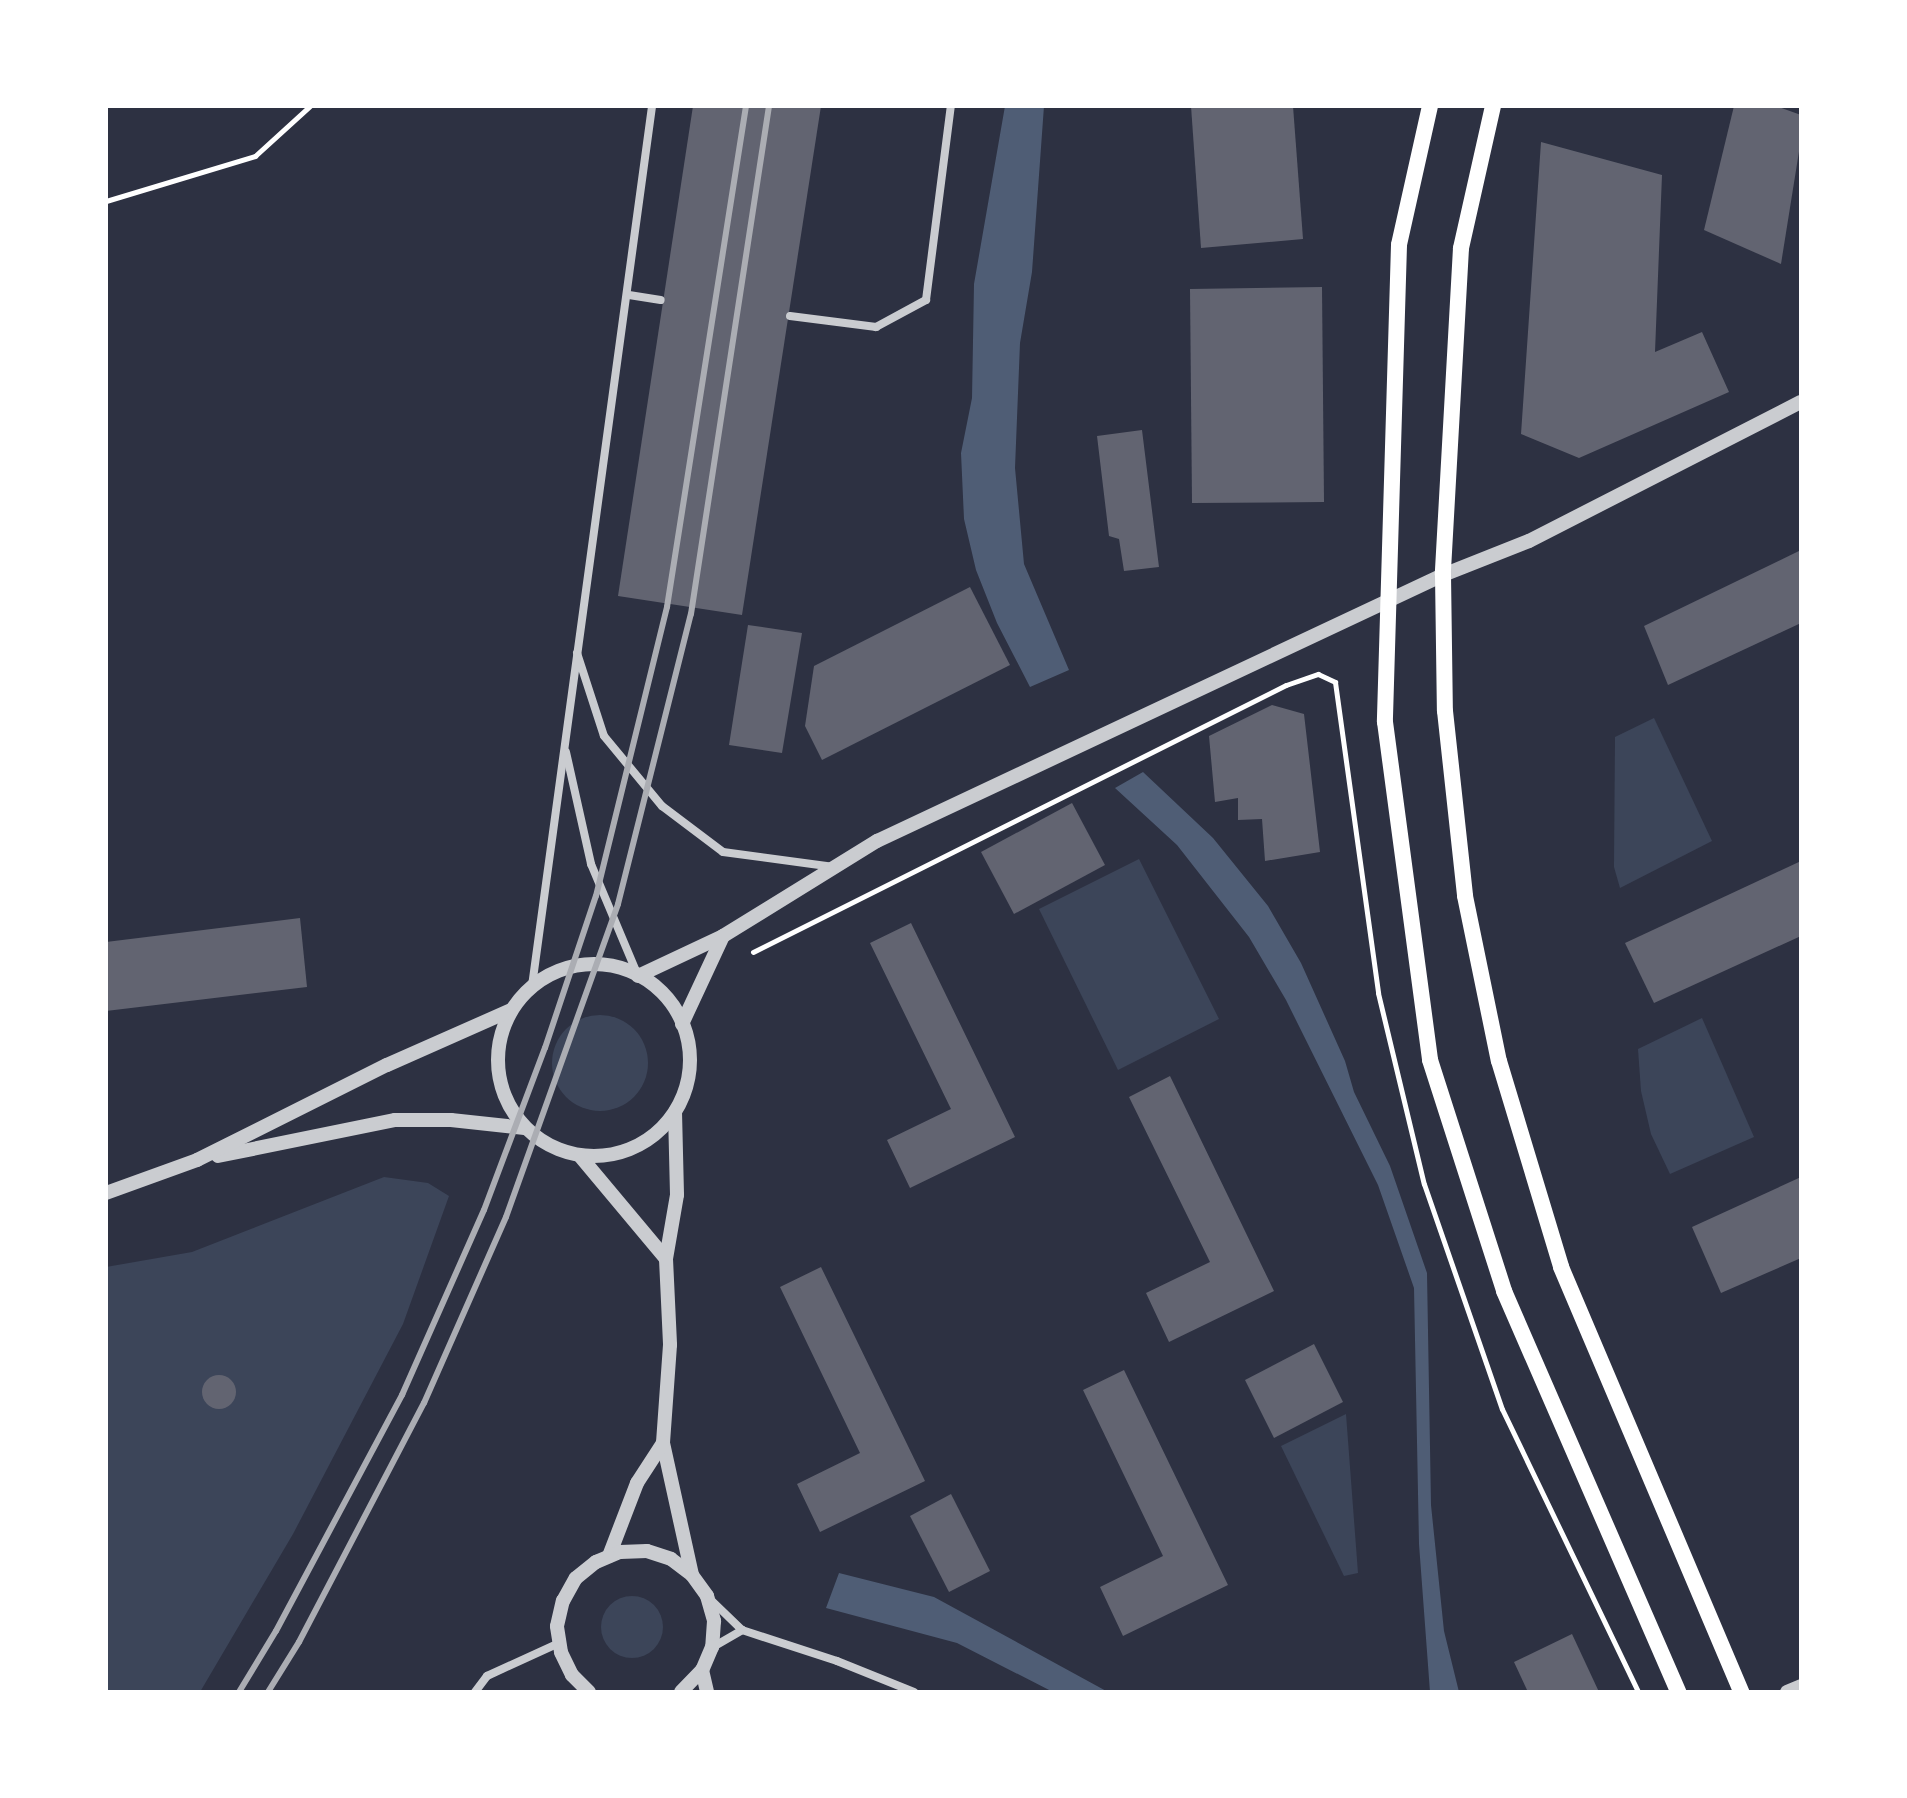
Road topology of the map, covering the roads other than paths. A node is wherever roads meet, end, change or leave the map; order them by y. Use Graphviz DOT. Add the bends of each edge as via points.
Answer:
graph roads {
  1 [pos="652,106"];
  2 [pos="951,106"];
  3 [pos="1430,106"];
  4 [pos="1493,106"];
  5 [pos="629,295"];
  6 [pos="661,300"];
  7 [pos="790,316"];
  8 [pos="1801,402"];
  9 [pos="1443,575"];
  10 [pos="1390,600"];
  11 [pos="576,650"];
  12 [pos="565,748"];
  13 [pos="835,867"];
  14 [pos="723,936"];
  15 [pos="638,976"];
  16 [pos="532,986"];
  17 [pos="511,1010"];
  18 [pos="682,1024"];
  19 [pos="675,1109"];
  20 [pos="525,1128"];
  21 [pos="580,1156"];
  22 [pos="197,1160"];
  23 [pos="106,1193"];
  24 [pos="666,1259"];
  25 [pos="663,1443"];
  26 [pos="609,1556"];
  27 [pos="692,1575"];
  28 [pos="707,1596"];
  29 [pos="742,1630"];
  30 [pos="559,1643"];
  31 [pos="712,1647"];
  32 [pos="702,1670"];
  33 [pos="1801,1686"];
  34 [pos="475,1692"];
  35 [pos="589,1692"];
  36 [pos="681,1692"];
  37 [pos="707,1692"];
  38 [pos="914,1692"];
  39 [pos="1678,1692"];
  40 [pos="1741,1692"];
  41 [pos="1787,1692"];
  1 -- 5 [label="street"];
  2 -- 7 [label="street" via="926,300 876,327"];
  3 -- 10 [label="main road" via="1399,245"];
  4 -- 9 [label="main road" via="1461,248"];
  5 -- 6 [label="street"];
  5 -- 11 [label="street"];
  8 -- 9 [label="street" via="1529,541"];
  9 -- 10 [label="street"];
  9 -- 40 [label="main road" via="1445,711 1465,896 1499,1061 1561,1267"];
  10 -- 13 [label="street" via="877,841"];
  10 -- 39 [label="main road" via="1385,722 1430,1060 1504,1291"];
  11 -- 12 [label="street"];
  11 -- 13 [label="street" via="604,736 662,806 723,852"];
  12 -- 15 [label="street" via="591,864"];
  12 -- 16 [label="street"];
  13 -- 14 [label="street"];
  14 -- 15 [label="street"];
  14 -- 18 [label="street"];
  15 -- 16 [label="street" via="591,963 560,970"];
  15 -- 18 [label="street" via="674,1006"];
  16 -- 17 [label="street"];
  17 -- 20 [label="street" via="499,1040 497,1072 507,1103"];
  17 -- 22 [label="street"];
  18 -- 19 [label="street" via="690,1066"];
  19 -- 21 [label="street" via="642,1144 612,1155"];
  19 -- 24 [label="street" via="677,1195"];
  20 -- 21 [label="street" via="550,1147"];
  20 -- 22 [label="street" via="395,1120"];
  21 -- 24 [label="street"];
  22 -- 23 [label="street"];
  24 -- 25 [label="street" via="670,1345"];
  25 -- 26 [label="street" via="637,1483"];
  25 -- 27 [label="street"];
  26 -- 27 [label="street" via="647,1551 671,1559"];
  26 -- 30 [label="street" via="576,1578 563,1601"];
  27 -- 28 [label="street"];
  28 -- 29 [label="street"];
  28 -- 31 [label="street" via="714,1621"];
  29 -- 31 [label="street"];
  29 -- 38 [label="street"];
  30 -- 34 [label="street" via="487,1676"];
  30 -- 35 [label="street" via="572,1675"];
  31 -- 32 [label="street"];
  32 -- 36 [label="street"];
  32 -- 37 [label="street"];
  33 -- 41 [label="street"];
}
